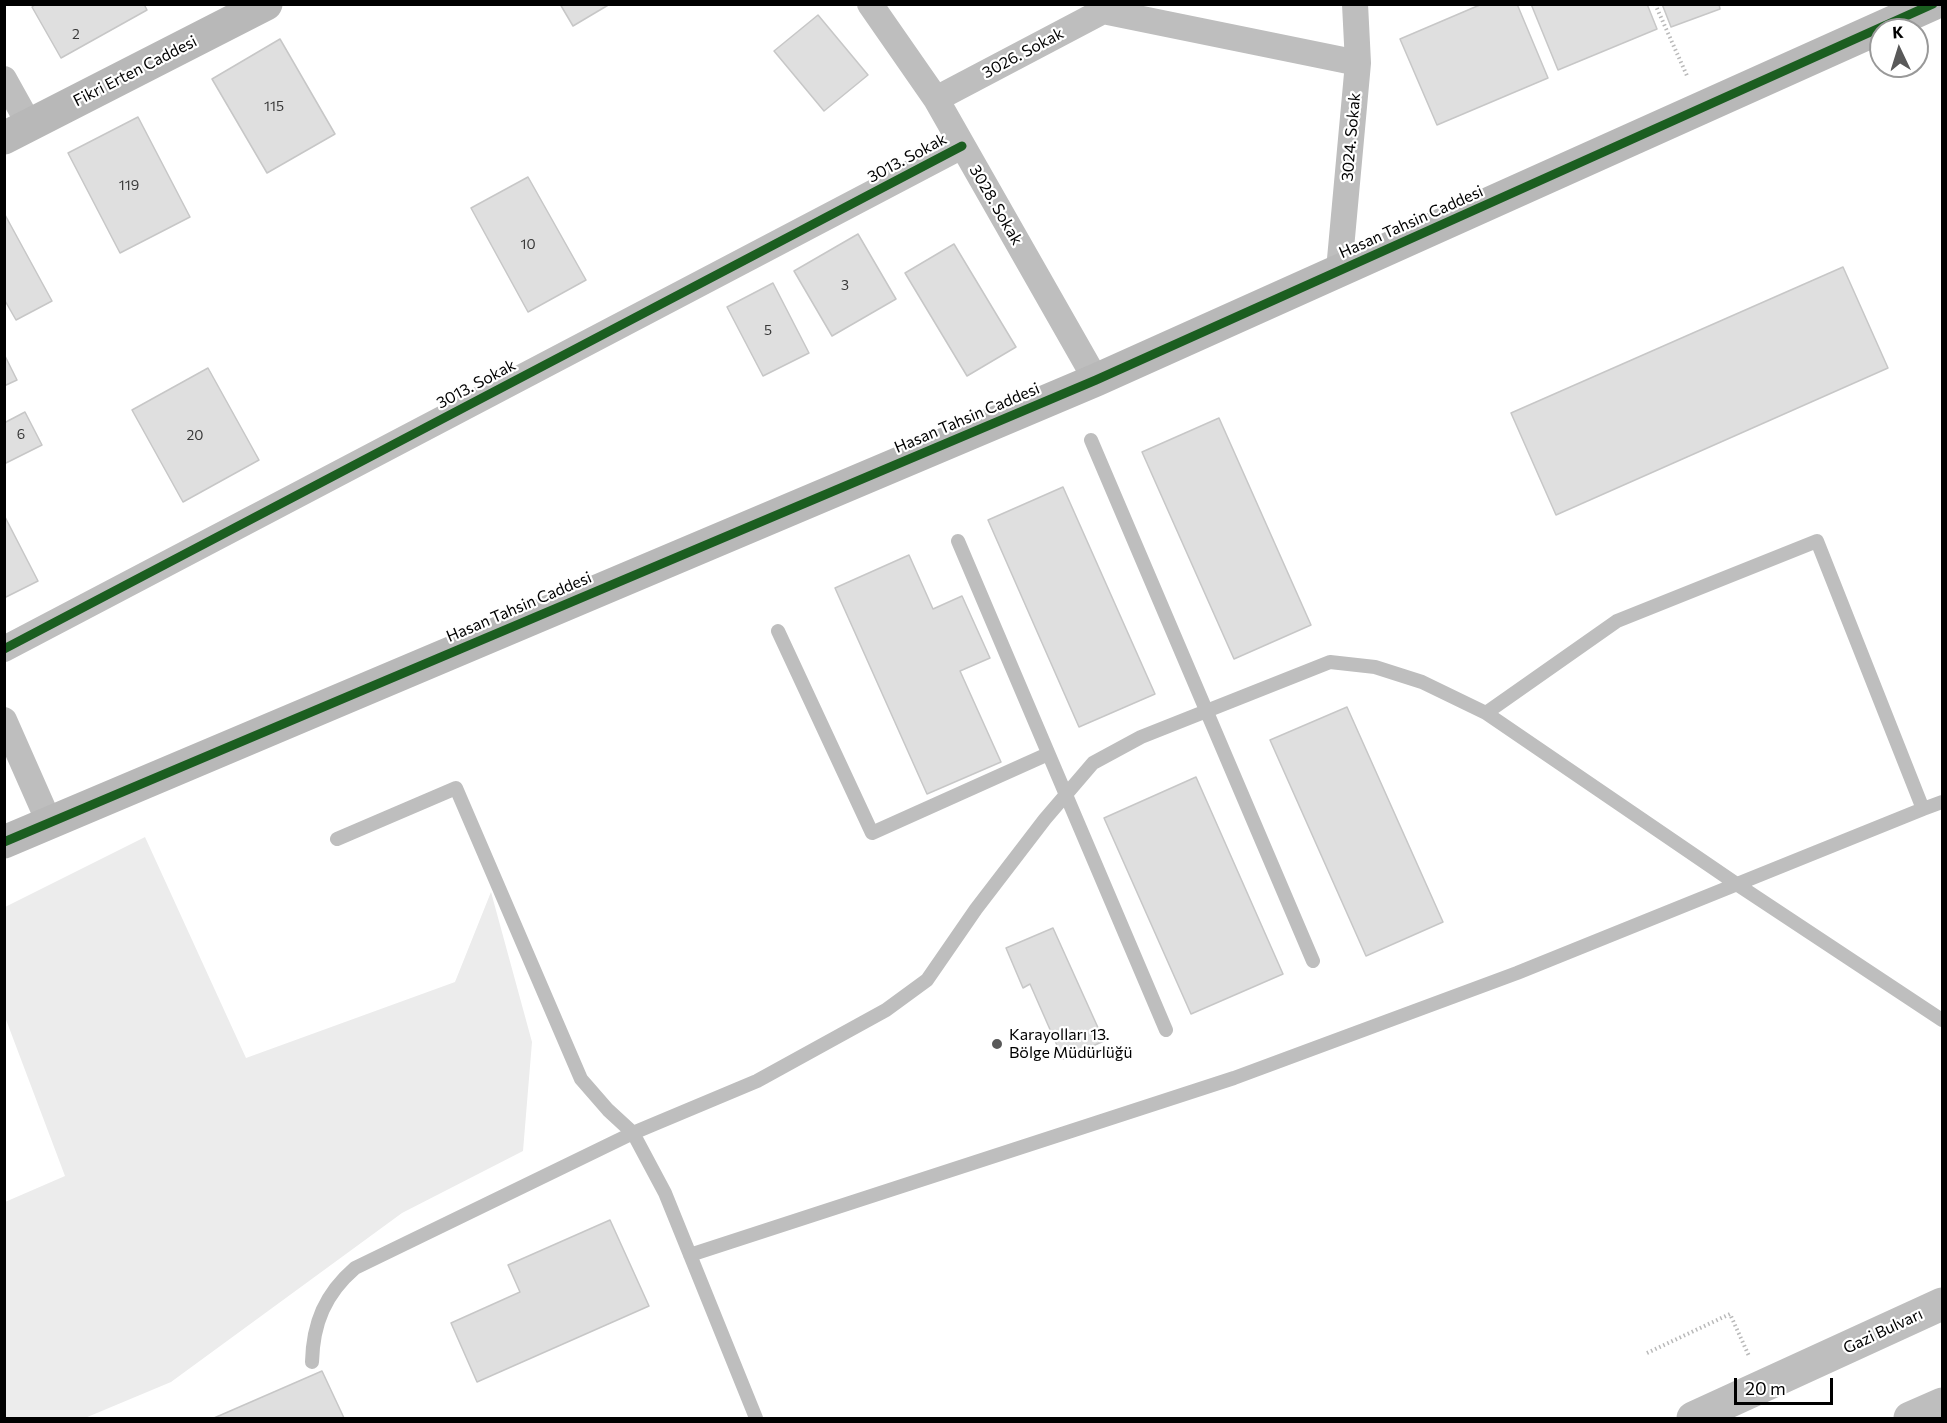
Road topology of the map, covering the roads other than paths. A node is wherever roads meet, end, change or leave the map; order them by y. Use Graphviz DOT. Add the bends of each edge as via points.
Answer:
graph roads {
  1 [pos="870,4"];
  2 [pos="1355,4"];
  3 [pos="1933,4"];
  4 [pos="262,5"];
  5 [pos="1102,8"];
  6 [pos="1886,14"];
  7 [pos="1188,16"];
  8 [pos="1358,63"];
  9 [pos="4,79"];
  10 [pos="936,99"];
  11 [pos="17,131"];
  12 [pos="962,146"];
  13 [pos="1339,270"];
  14 [pos="1096,380"];
  15 [pos="1091,440"];
  16 [pos="958,541"];
  17 [pos="778,631"];
  18 [pos="4,649"];
  19 [pos="1206,709"];
  20 [pos="1486,713"];
  21 [pos="4,720"];
  22 [pos="1048,754"];
  23 [pos="1066,795"];
  24 [pos="1942,802"];
  25 [pos="1923,809"];
  26 [pos="49,822"];
  27 [pos="337,839"];
  28 [pos="4,842"];
  29 [pos="1738,885"];
  30 [pos="1313,961"];
  31 [pos="1942,1020"];
  32 [pos="1166,1030"];
  33 [pos="633,1133"];
  34 [pos="690,1255"];
  35 [pos="1942,1304"];
  36 [pos="312,1362"];
  37 [pos="1942,1404"];
  38 [pos="756,1419"];
  39 [pos="1693,1419"];
  40 [pos="1910,1419"];
  1 -- 10 [label="street, 3028. Sokak"];
  2 -- 8 [label="street, 3024. Sokak"];
  3 -- 6 [label="street, Hasan Tahsin Caddesi"];
  4 -- 11 [label="street, Fikri Erten Caddesi"];
  5 -- 7 [label="street"];
  5 -- 10 [label="street, 3026. Sokak"];
  6 -- 13 [label="street, Hasan Tahsin Caddesi" via="1702,108"];
  7 -- 8 [label="street"];
  8 -- 13 [label="street, 3024. Sokak"];
  9 -- 11 [label="street"];
  10 -- 12 [label="street, 3028. Sokak"];
  12 -- 14 [label="street, 3028. Sokak"];
  12 -- 18 [label="street, 3013. Sokak"];
  13 -- 14 [label="street, Hasan Tahsin Caddesi"];
  14 -- 26 [label="street, Hasan Tahsin Caddesi"];
  15 -- 19 [label="lane"];
  16 -- 22 [label="lane"];
  17 -- 22 [label="lane" via="872,833"];
  19 -- 20 [label="lane" via="1330,662 1375,667 1422,682"];
  19 -- 23 [label="lane" via="1093,763"];
  19 -- 30 [label="lane"];
  20 -- 25 [label="lane" via="1617,621 1817,541"];
  20 -- 29 [label="lane"];
  21 -- 26 [label="street"];
  22 -- 23 [label="lane"];
  23 -- 32 [label="lane"];
  23 -- 33 [label="lane" via="976,909 927,980 886,1010 757,1081"];
  24 -- 25 [label="lane"];
  25 -- 29 [label="lane"];
  26 -- 28 [label="street, Hasan Tahsin Caddesi"];
  27 -- 33 [label="lane" via="456,788 581,1079"];
  29 -- 31 [label="lane"];
  29 -- 34 [label="lane" via="1516,974 1234,1078"];
  33 -- 34 [label="lane" via="665,1193"];
  33 -- 36 [label="lane" via="355,1268 322,1307"];
  34 -- 38 [label="lane"];
  35 -- 39 [label="highway, Gazi Bulvarı"];
  37 -- 40 [label="highway"];
}
